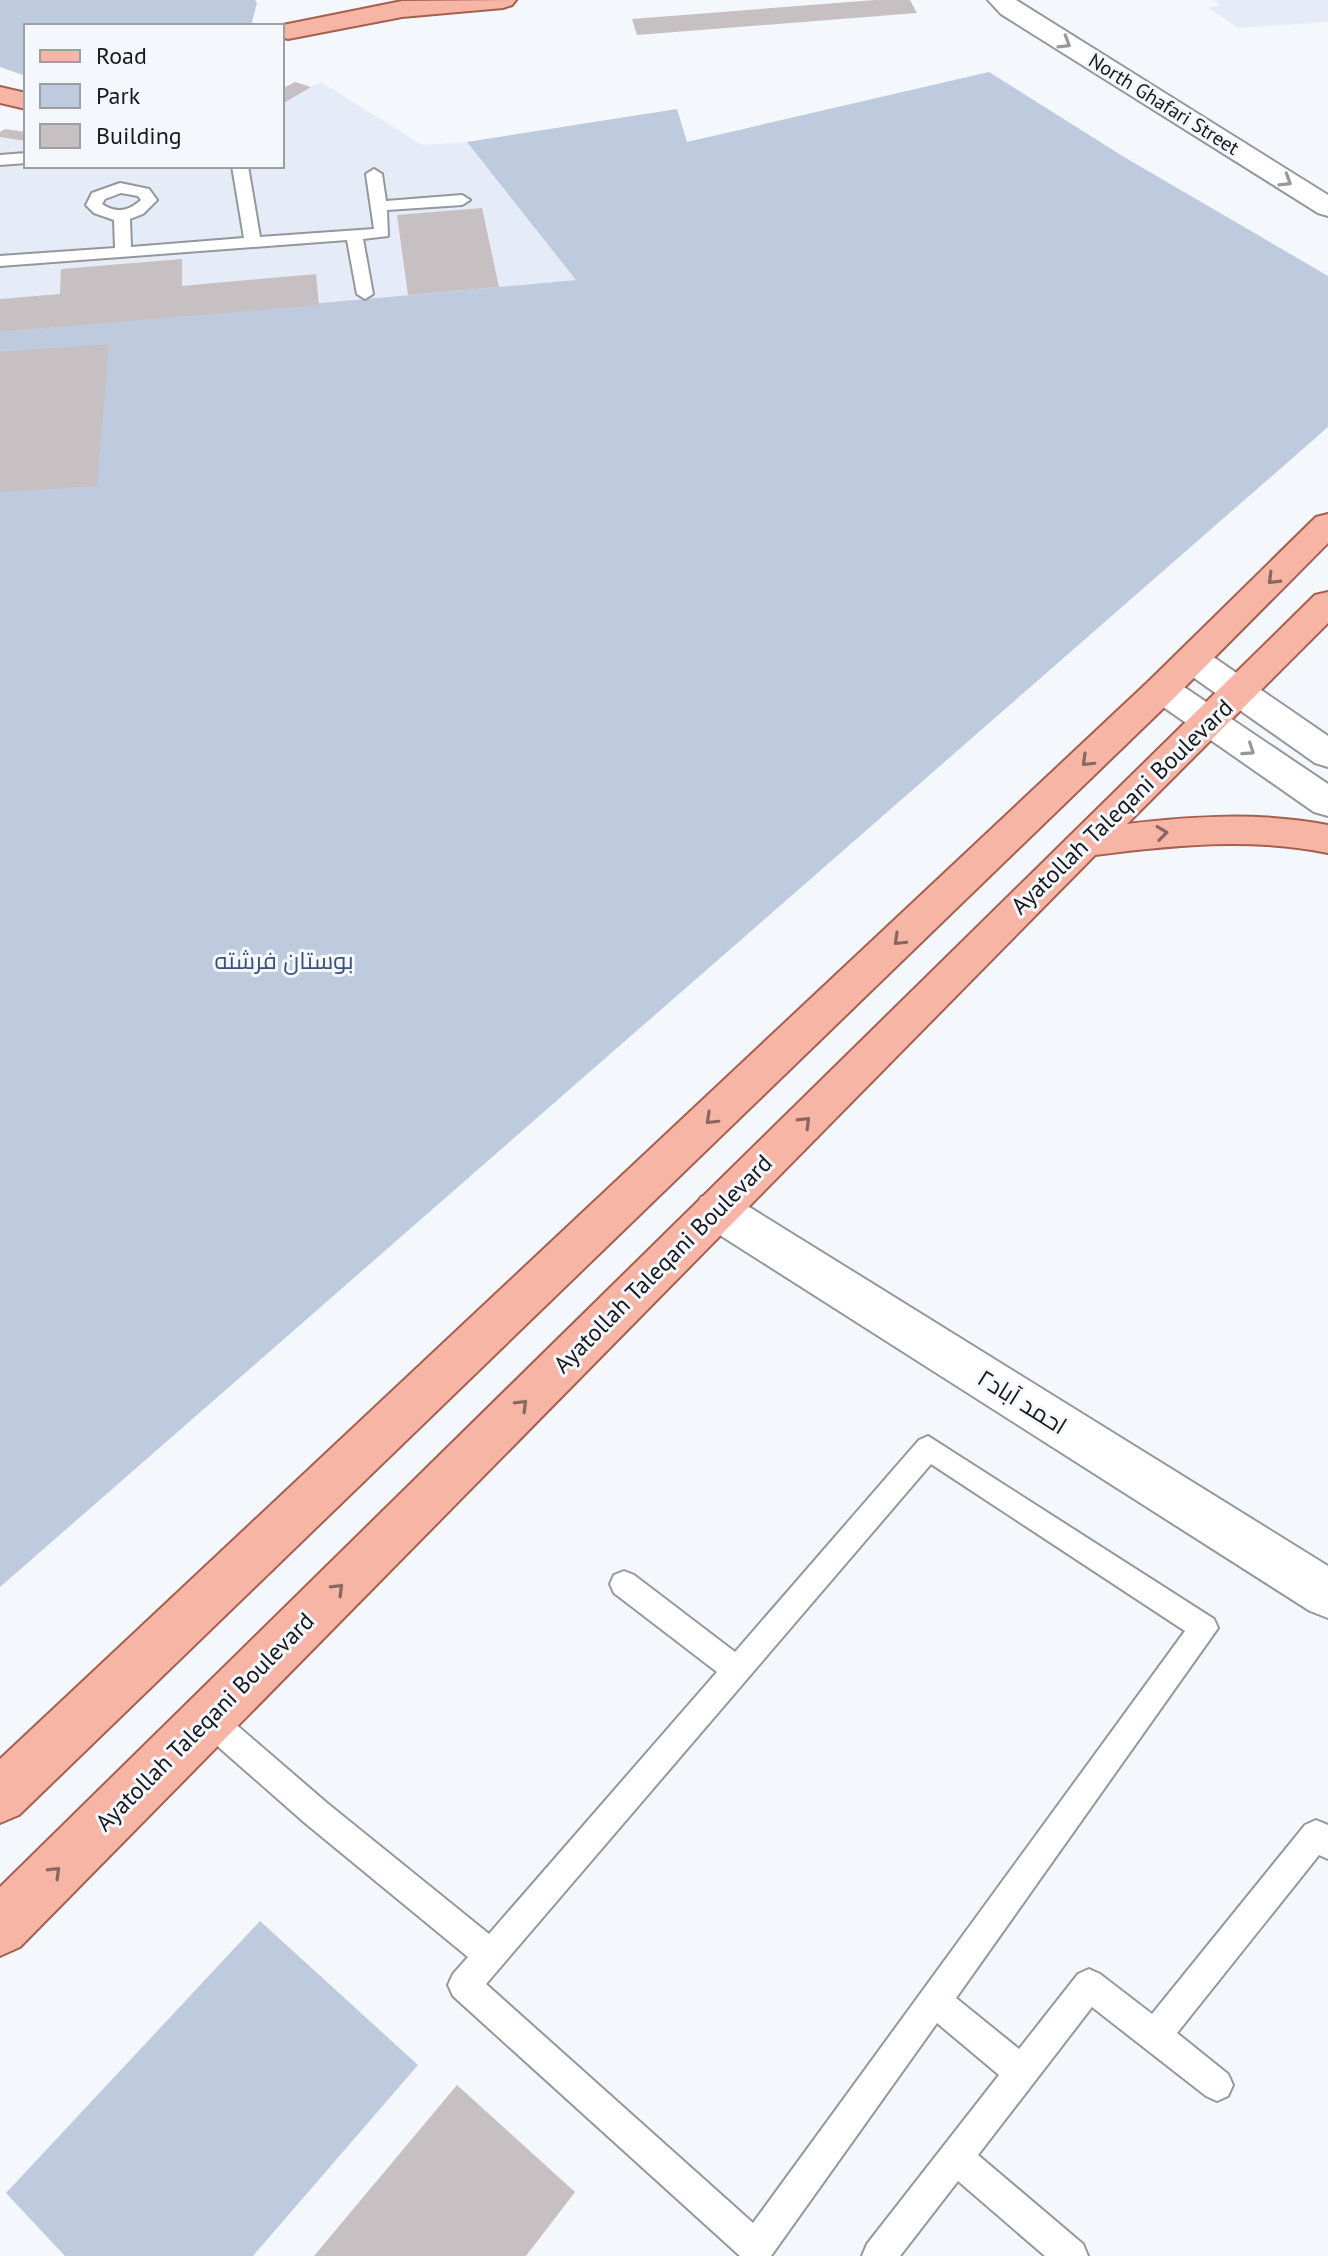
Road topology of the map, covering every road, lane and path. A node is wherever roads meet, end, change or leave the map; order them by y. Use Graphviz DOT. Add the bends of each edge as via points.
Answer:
graph roads {
  1 [pos="503,0"];
  2 [pos="1001,0"];
  3 [pos="295,3"];
  4 [pos="285,34"];
  5 [pos="0,95"];
  6 [pos="24,101"];
  7 [pos="24,158"];
  8 [pos="0,160"];
  9 [pos="120,168"];
  10 [pos="240,168"];
  11 [pos="374,174"];
  12 [pos="120,188"];
  13 [pos="462,200"];
  14 [pos="379,206"];
  15 [pos="1328,207"];
  16 [pos="122,215"];
  17 [pos="354,235"];
  18 [pos="253,242"];
  19 [pos="123,252"];
  20 [pos="0,261"];
  21 [pos="365,294"];
  22 [pos="1328,524"];
  23 [pos="1328,603"];
  24 [pos="1178,674"];
  25 [pos="1223,708"];
  26 [pos="1328,754"];
  27 [pos="1328,803"];
  28 [pos="1328,839"];
  29 [pos="1084,843"];
  30 [pos="717,1210"];
  31 [pos="624,1584"];
  32 [pos="1328,1594"];
  33 [pos="736,1670"];
  34 [pos="208,1719"];
  35 [pos="0,1796"];
  36 [pos="1328,1844"];
  37 [pos="0,1927"];
  38 [pos="491,1956"];
  39 [pos="934,2000"];
  40 [pos="1154,2036"];
  41 [pos="1021,2072"];
  42 [pos="1217,2085"];
  43 [pos="955,2157"];
  44 [pos="879,2256"];
  45 [pos="1071,2256"];
  1 -- 4 [label="main road" via="402,9"];
  2 -- 15 [label="street, North Ghafari Street, one-way"];
  3 -- 4 [label="main road"];
  5 -- 6 [label="main road"];
  7 -- 8 [label="lane"];
  9 -- 12 [label="lane"];
  10 -- 18 [label="lane"];
  11 -- 14 [label="lane"];
  12 -- 16 [label="lane" via="104,192 94,205 101,212"];
  12 -- 16 [label="lane" via="138,189 149,200 142,209"];
  13 -- 14 [label="lane"];
  14 -- 17 [label="lane" via="382,233"];
  16 -- 19 [label="lane"];
  17 -- 18 [label="lane"];
  17 -- 21 [label="lane"];
  18 -- 19 [label="lane"];
  19 -- 20 [label="lane"];
  22 -- 24 [label="main road, one-way"];
  23 -- 25 [label="main road, Ayatollah Taleqani Boulevard"];
  24 -- 25 [label="street"];
  24 -- 35 [label="main road, one-way"];
  25 -- 26 [label="street"];
  25 -- 27 [label="street, one-way"];
  25 -- 29 [label="main road, Ayatollah Taleqani Boulevard"];
  29 -- 28 [label="main road, one-way" via="1234,828 1298,831"];
  30 -- 29 [label="main road, Ayatollah Taleqani Boulevard, one-way"];
  30 -- 32 [label="street, احمد آباد۲"];
  34 -- 30 [label="main road, Ayatollah Taleqani Boulevard, one-way"];
  31 -- 33 [label="lane"];
  33 -- 38 [label="lane"];
  33 -- 39 [label="lane" via="928,1448 1204,1628"];
  37 -- 34 [label="main road, Ayatollah Taleqani Boulevard, one-way"];
  34 -- 38 [label="lane"];
  36 -- 40 [label="lane" via="1316,1835"];
  38 -- 39 [label="lane" via="464,1985 756,2248"];
  39 -- 41 [label="lane"];
  40 -- 41 [label="lane" via="1089,1985"];
  40 -- 42 [label="lane"];
  41 -- 43 [label="lane"];
  43 -- 44 [label="lane"];
  43 -- 45 [label="lane"];
}
